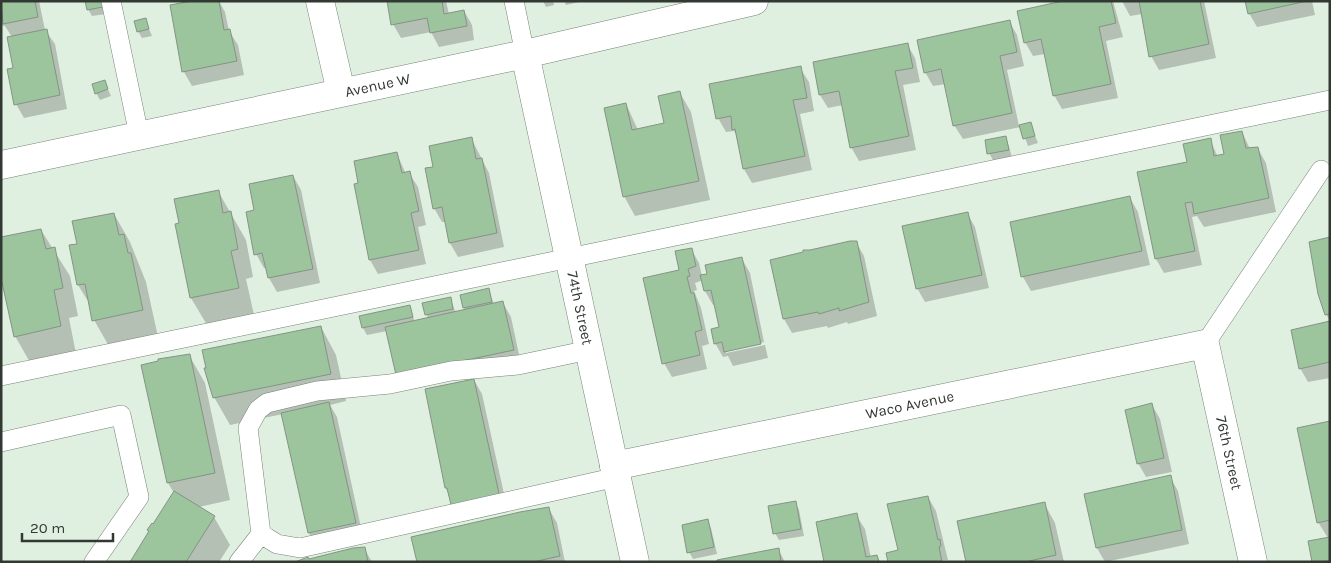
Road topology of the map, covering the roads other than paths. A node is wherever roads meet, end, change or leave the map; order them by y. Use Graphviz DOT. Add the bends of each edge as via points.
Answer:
graph roads {
  1 [pos="111,1"];
  2 [pos="320,1"];
  3 [pos="514,1"];
  4 [pos="737,3"];
  5 [pos="525,54"];
  6 [pos="341,92"];
  7 [pos="1330,100"];
  8 [pos="139,135"];
  9 [pos="1,165"];
  10 [pos="1321,170"];
  11 [pos="569,257"];
  12 [pos="1205,344"];
  13 [pos="589,350"];
  14 [pos="1,376"];
  15 [pos="1,442"];
  16 [pos="616,471"];
  17 [pos="261,534"];
  18 [pos="1247,561"];
  19 [pos="94,562"];
  20 [pos="239,562"];
  21 [pos="635,562"];
  1 -- 8 [label="lane"];
  2 -- 6 [label="street"];
  3 -- 5 [label="lane"];
  4 -- 5 [label="street, Avenue W"];
  5 -- 6 [label="street, Avenue W"];
  5 -- 11 [label="street, 74th Street"];
  6 -- 8 [label="street, Avenue W"];
  7 -- 11 [label="lane"];
  8 -- 9 [label="street, Avenue W"];
  10 -- 12 [label="lane"];
  11 -- 13 [label="street, 74th Street"];
  11 -- 14 [label="lane"];
  12 -- 16 [label="street, Waco Avenue"];
  12 -- 18 [label="street, 76th Street"];
  13 -- 16 [label="street, 74th Street"];
  13 -- 17 [label="lane" via="518,365 451,371 390,384 317,391 267,403 258,410 248,428"];
  15 -- 19 [label="lane" via="121,415 139,497"];
  16 -- 17 [label="lane" via="300,548 277,544"];
  16 -- 21 [label="street, 74th Street"];
  17 -- 20 [label="lane"];
}
